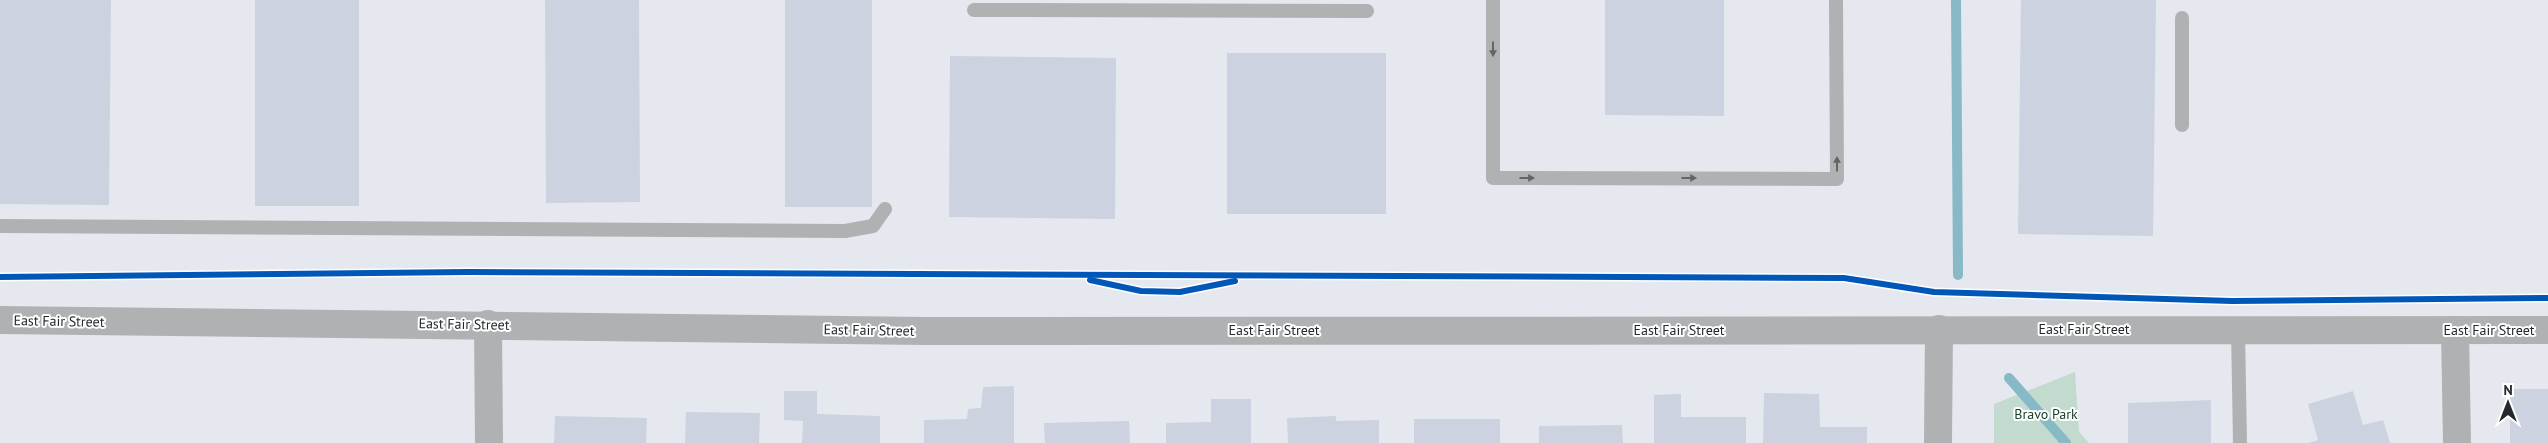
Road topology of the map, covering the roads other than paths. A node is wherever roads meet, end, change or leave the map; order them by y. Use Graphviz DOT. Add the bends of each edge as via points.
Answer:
graph roads {
  1 [pos="1493,0"];
  2 [pos="1836,0"];
  3 [pos="974,10"];
  4 [pos="1367,11"];
  5 [pos="2182,18"];
  6 [pos="2182,125"];
  7 [pos="885,209"];
  8 [pos="0,226"];
  9 [pos="0,320"];
  10 [pos="488,324"];
  11 [pos="1939,329"];
  12 [pos="2238,330"];
  13 [pos="2455,330"];
  14 [pos="2548,330"];
  15 [pos="489,443"];
  16 [pos="1938,443"];
  17 [pos="2240,443"];
  18 [pos="2457,443"];
  1 -- 2 [label="lane, one-way" via="1493,178 1837,179"];
  3 -- 4 [label="lane"];
  5 -- 6 [label="lane"];
  7 -- 8 [label="lane" via="873,226 845,231"];
  9 -- 10 [label="street, East Fair Street"];
  10 -- 11 [label="street, East Fair Street" via="925,331"];
  10 -- 15 [label="street"];
  11 -- 12 [label="street, East Fair Street"];
  11 -- 16 [label="street"];
  12 -- 13 [label="street, East Fair Street"];
  12 -- 17 [label="lane"];
  13 -- 14 [label="street, East Fair Street"];
  13 -- 18 [label="street"];
}
